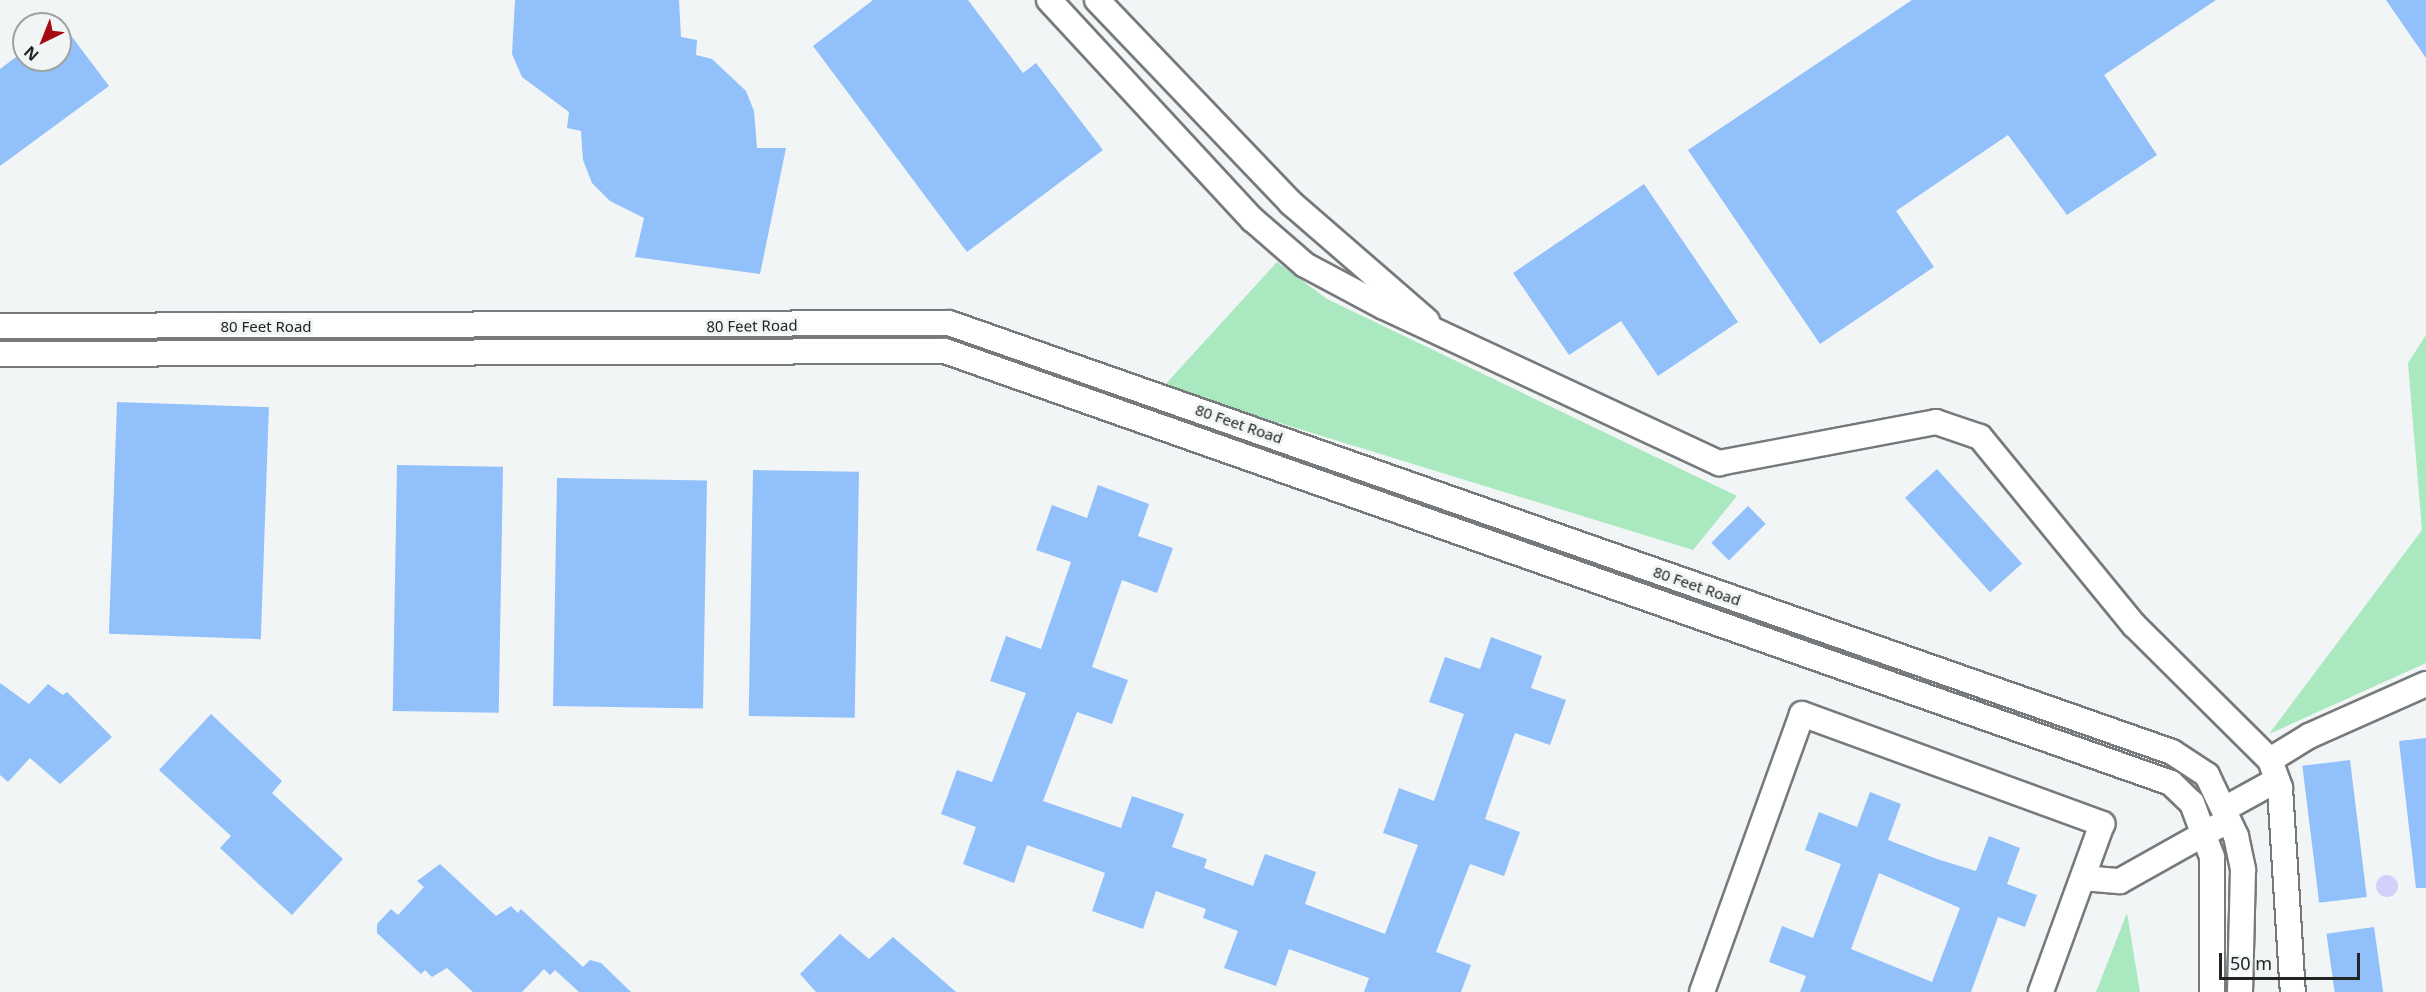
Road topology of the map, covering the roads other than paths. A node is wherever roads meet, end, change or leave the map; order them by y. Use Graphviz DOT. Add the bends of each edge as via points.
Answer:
graph roads {
  1 [pos="1049,0"];
  2 [pos="1097,0"];
  3 [pos="0,326"];
  4 [pos="1429,326"];
  5 [pos="0,354"];
  6 [pos="2426,684"];
  7 [pos="2274,770"];
  8 [pos="2228,813"];
  9 [pos="2206,833"];
  10 [pos="2083,878"];
  11 [pos="1702,992"];
  12 [pos="2042,992"];
  13 [pos="2212,992"];
  14 [pos="2240,992"];
  15 [pos="2294,992"];
  1 -- 4 [label="street" via="1252,219 1305,265"];
  2 -- 4 [label="street" via="1291,203 1425,313"];
  3 -- 8 [label="street, 80 Feet Road" via="949,323 2159,747 2207,775"];
  4 -- 7 [label="street" via="1719,463 1936,422 1980,437 2134,625"];
  5 -- 9 [label="street, 80 Feet Road" via="945,351 2150,774 2186,794"];
  6 -- 7 [label="street" via="2309,736"];
  7 -- 8 [label="street"];
  7 -- 15 [label="street"];
  8 -- 9 [label="street"];
  8 -- 14 [label="street, 80 Feet Road" via="2242,870"];
  9 -- 10 [label="street" via="2120,881"];
  9 -- 13 [label="street, 80 Feet Road" via="2215,872"];
  10 -- 11 [label="street" via="2102,824 1802,714"];
  10 -- 12 [label="street"];
}
